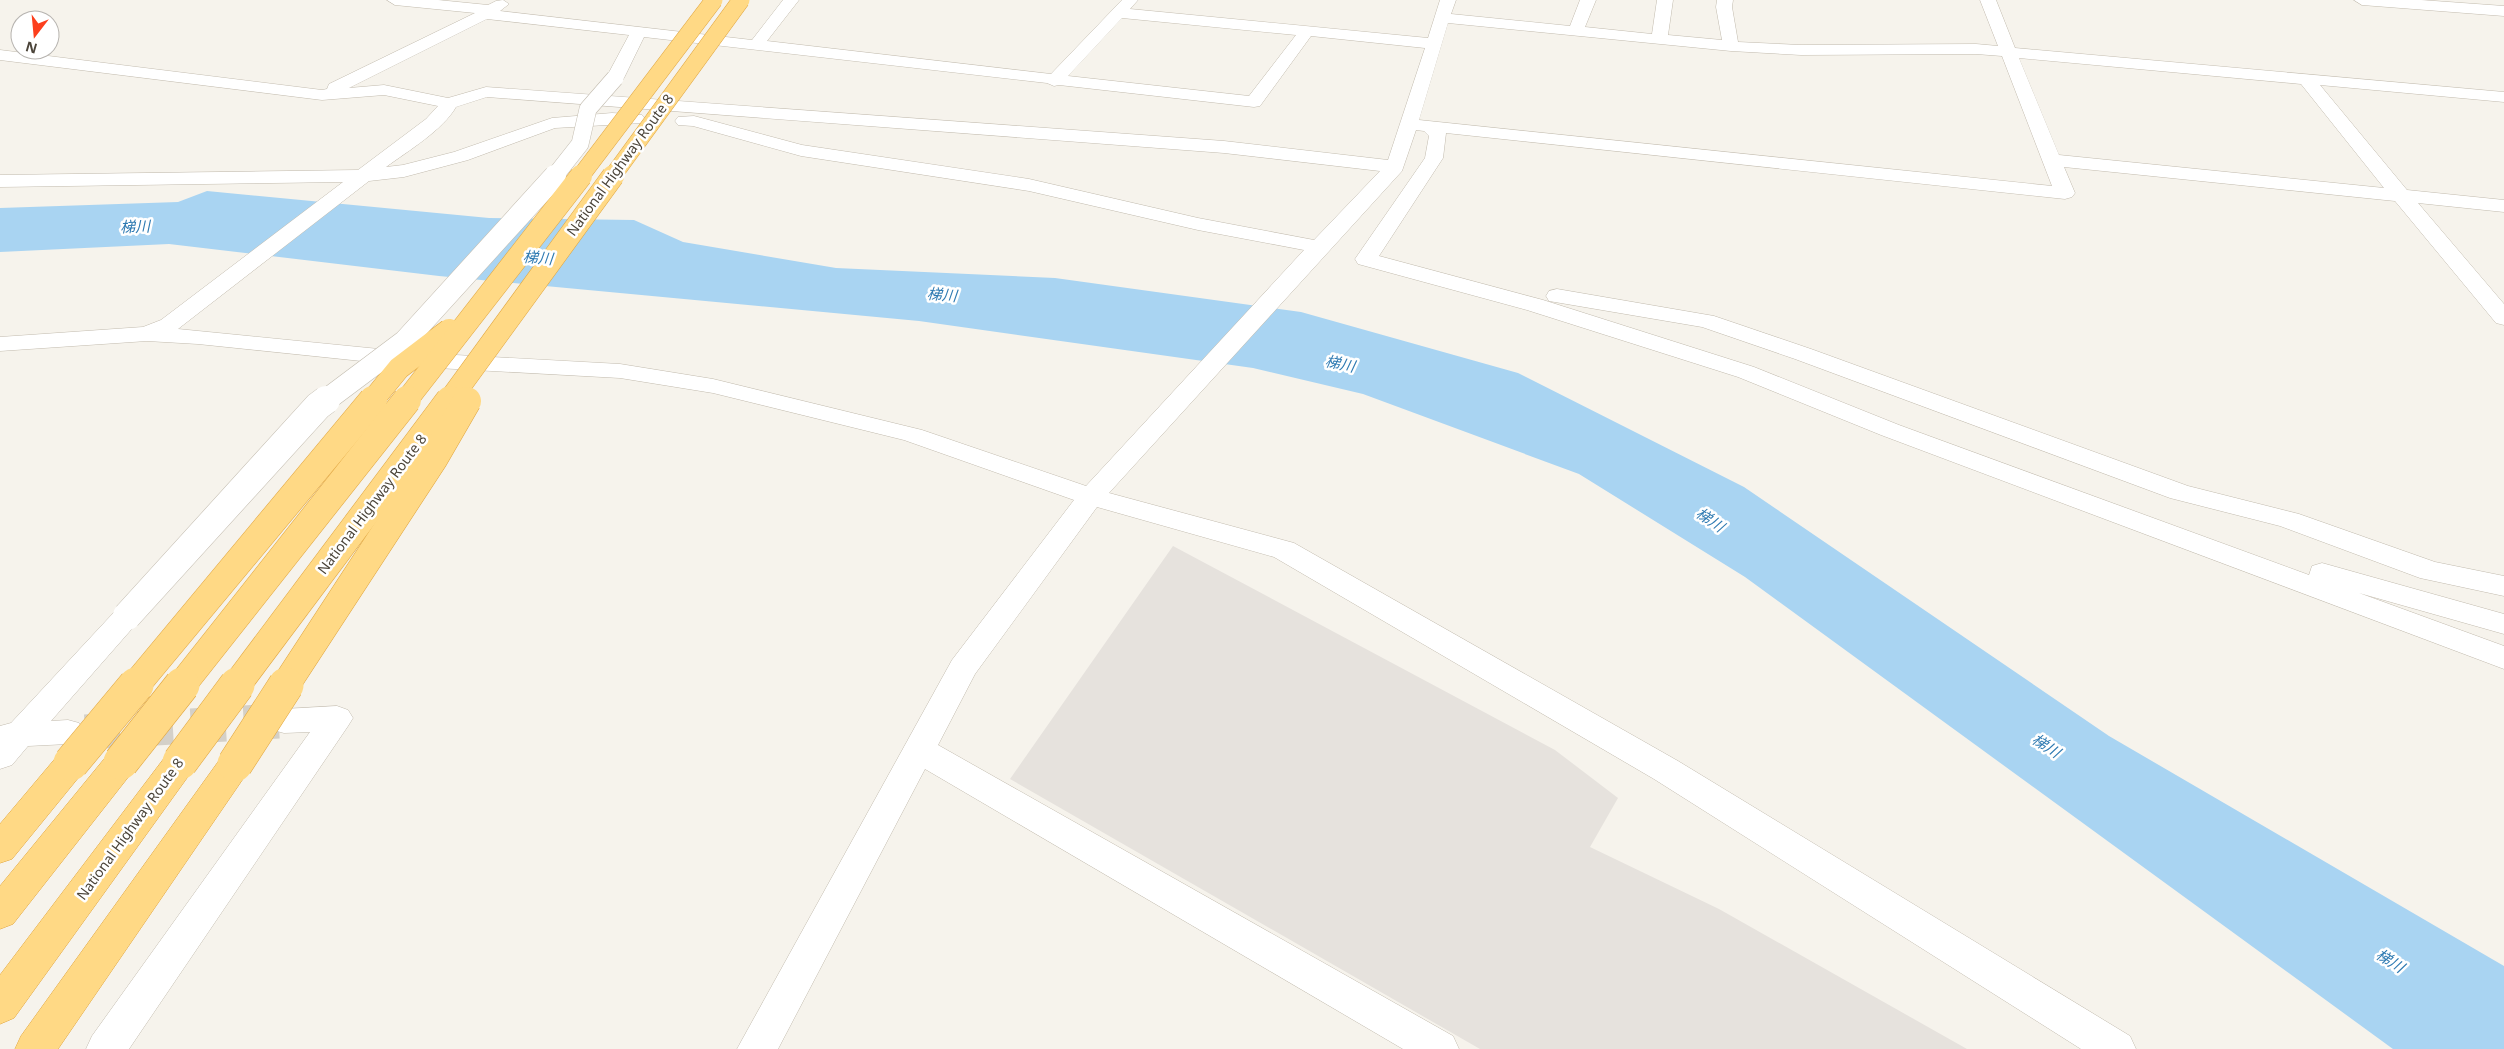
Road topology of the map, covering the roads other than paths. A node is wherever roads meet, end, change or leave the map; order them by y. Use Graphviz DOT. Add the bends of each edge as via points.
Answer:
graph roads {
  1 [pos="395,0"];
  2 [pos="508,0"];
  3 [pos="714,0"];
  4 [pos="741,0"];
  5 [pos="790,0"];
  6 [pos="1130,0"];
  7 [pos="1448,0"];
  8 [pos="1588,0"];
  9 [pos="1665,0"];
  10 [pos="1725,0"];
  11 [pos="1988,0"];
  12 [pos="2362,0"];
  13 [pos="2504,11"];
  14 [pos="487,12"];
  15 [pos="1118,13"];
  16 [pos="1441,18"];
  17 [pos="1307,31"];
  18 [pos="639,32"];
  19 [pos="1575,32"];
  20 [pos="1659,40"];
  21 [pos="1434,44"];
  22 [pos="755,46"];
  23 [pos="1731,46"];
  24 [pos="2009,52"];
  25 [pos="0,55"];
  26 [pos="2306,79"];
  27 [pos="1054,81"];
  28 [pos="322,95"];
  29 [pos="2504,97"];
  30 [pos="449,103"];
  31 [pos="1419,125"];
  32 [pos="2050,160"];
  33 [pos="1395,168"];
  34 [pos="359,178"];
  35 [pos="0,181"];
  36 [pos="2401,196"];
  37 [pos="2504,206"];
  38 [pos="1315,252"];
  39 [pos="1490,292"];
  40 [pos="522,301"];
  41 [pos="477,310"];
  42 [pos="2504,318"];
  43 [pos="0,329"];
  44 [pos="147,334"];
  45 [pos="113,336"];
  46 [pos="0,344"];
  47 [pos="1098,490"];
  48 [pos="2289,578"];
  49 [pos="2504,586"];
  50 [pos="2504,624"];
  51 [pos="2504,658"];
  52 [pos="284,721"];
  53 [pos="6,742"];
  54 [pos="70,748"];
  55 [pos="918,749"];
  56 [pos="0,849"];
  57 [pos="0,913"];
  58 [pos="0,1006"];
  59 [pos="1437,1048"];
  60 [pos="35,1049"];
  61 [pos="106,1049"];
  62 [pos="757,1049"];
  63 [pos="2116,1049"];
  1 -- 14 [label="street"];
  2 -- 14 [label="street"];
  3 -- 41 [label="highway, National Highway Route 8, bridge"];
  4 -- 40 [label="highway, National Highway Route 8, bridge"];
  5 -- 22 [label="street"];
  6 -- 15 [label="street"];
  7 -- 16 [label="street"];
  8 -- 19 [label="street"];
  9 -- 20 [label="street"];
  10 -- 23 [label="street"];
  11 -- 24 [label="street"];
  12 -- 13 [label="street"];
  14 -- 18 [label="street"];
  14 -- 28 [label="street"];
  15 -- 17 [label="street"];
  15 -- 27 [label="street"];
  16 -- 19 [label="street"];
  16 -- 21 [label="street"];
  17 -- 21 [label="street"];
  17 -- 27 [label="street" via="1254,102"];
  18 -- 22 [label="street"];
  18 -- 53 [label="street, bridge" via="615,78 588,109 580,144 563,167 405,341 318,406 127,616"];
  19 -- 20 [label="street"];
  20 -- 23 [label="street"];
  21 -- 31 [label="street"];
  22 -- 27 [label="street"];
  23 -- 24 [label="street"];
  24 -- 26 [label="street"];
  24 -- 32 [label="street"];
  25 -- 28 [label="street"];
  26 -- 29 [label="street"];
  26 -- 36 [label="street"];
  28 -- 30 [label="street" via="384,90"];
  30 -- 33 [label="street" via="496,92 1224,147"];
  30 -- 34 [label="street" via="432,123"];
  31 -- 32 [label="street" via="2065,192"];
  31 -- 33 [label="street"];
  31 -- 39 [label="street" via="1438,135 1434,158 1366,259"];
  32 -- 36 [label="street"];
  33 -- 38 [label="street"];
  34 -- 35 [label="street"];
  34 -- 38 [label="street" via="404,171 461,156 552,123 612,118 694,121 801,150 1029,185"];
  34 -- 44 [label="street" via="169,325"];
  36 -- 37 [label="street"];
  36 -- 42 [label="street"];
  38 -- 47 [label="street"];
  39 -- 48 [label="street" via="1746,372"];
  39 -- 49 [label="street" via="1520,290 1706,321 2179,492 2289,520 2430,571"];
  40 -- 58 [label="highway, National Highway Route 8, bridge"];
  40 -- 60 [label="highway, bridge" via="434,458 235,764"];
  41 -- 54 [label="highway, bridge" via="399,368"];
  41 -- 57 [label="highway, National Highway Route 8, bridge"];
  43 -- 45 [label="street" via="82,329"];
  44 -- 45 [label="street"];
  44 -- 47 [label="street" via="419,360 620,371 712,386 913,435"];
  45 -- 46 [label="street"];
  47 -- 55 [label="street" via="963,668"];
  47 -- 63 [label="street" via="1284,550 1666,770"];
  48 -- 50 [label="street" via="2317,572"];
  48 -- 51 [label="street"];
  52 -- 61 [label="street" via="337,718"];
  53 -- 54 [label="street"];
  54 -- 56 [label="highway"];
  55 -- 59 [label="street"];
  55 -- 62 [label="street"];
}
